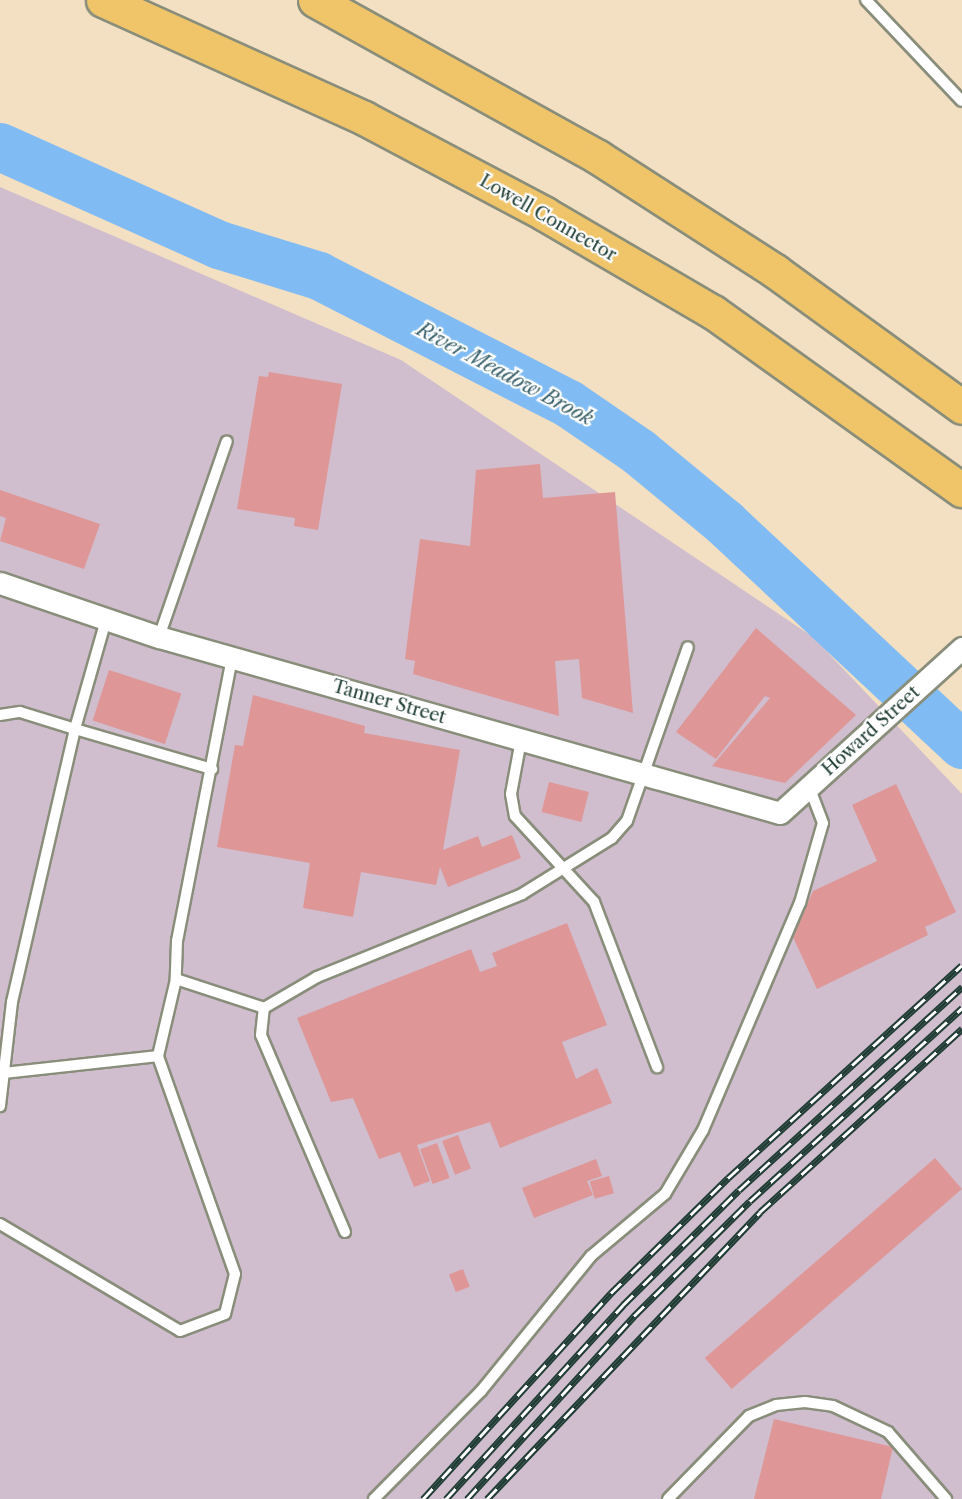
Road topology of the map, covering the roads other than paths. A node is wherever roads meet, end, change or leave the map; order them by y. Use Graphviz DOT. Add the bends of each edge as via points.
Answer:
graph roads {
  1 [pos="104,0"];
  2 [pos="315,0"];
  3 [pos="866,0"];
  4 [pos="962,101"];
  5 [pos="962,407"];
  6 [pos="227,441"];
  7 [pos="962,490"];
  8 [pos="0,583"];
  9 [pos="106,620"];
  10 [pos="159,637"];
  11 [pos="688,647"];
  12 [pos="962,648"];
  13 [pos="232,658"];
  14 [pos="0,715"];
  15 [pos="75,729"];
  16 [pos="521,740"];
  17 [pos="212,769"];
  18 [pos="645,775"];
  19 [pos="809,786"];
  20 [pos="780,813"];
  21 [pos="567,869"];
  22 [pos="176,979"];
  23 [pos="12,1002"];
  24 [pos="0,1004"];
  25 [pos="264,1008"];
  26 [pos="158,1056"];
  27 [pos="657,1067"];
  28 [pos="4,1073"];
  29 [pos="0,1106"];
  30 [pos="0,1224"];
  31 [pos="345,1232"];
  32 [pos="374,1499"];
  33 [pos="668,1499"];
  34 [pos="946,1499"];
  1 -- 7 [label="highway, Lowell Connector" via="364,118 545,214 713,312"];
  2 -- 5 [label="highway" via="608,163 775,272"];
  3 -- 4 [label="lane"];
  6 -- 10 [label="lane"];
  8 -- 9 [label="street, Tanner Street"];
  9 -- 10 [label="street, Tanner Street"];
  9 -- 15 [label="lane"];
  10 -- 13 [label="street, Tanner Street"];
  11 -- 18 [label="lane"];
  12 -- 19 [label="street, Howard Street"];
  13 -- 16 [label="street, Tanner Street"];
  13 -- 17 [label="lane"];
  14 -- 15 [label="lane" via="20,712"];
  15 -- 17 [label="lane"];
  15 -- 23 [label="lane"];
  16 -- 18 [label="street, Tanner Street"];
  16 -- 21 [label="lane" via="511,794 515,816"];
  17 -- 22 [label="lane" via="177,941"];
  18 -- 20 [label="street, Tanner Street"];
  18 -- 21 [label="lane" via="627,821 612,838"];
  19 -- 20 [label="street, Howard Street"];
  19 -- 32 [label="lane" via="823,823 800,903 703,1130 664,1194 591,1256 481,1390"];
  21 -- 25 [label="lane" via="522,894 317,976"];
  21 -- 27 [label="lane" via="609,933"];
  22 -- 25 [label="lane"];
  22 -- 26 [label="lane"];
  23 -- 24 [label="lane"];
  23 -- 28 [label="lane"];
  25 -- 31 [label="lane" via="261,1035"];
  26 -- 28 [label="lane"];
  26 -- 30 [label="lane" via="235,1274 225,1314 180,1331"];
  28 -- 29 [label="lane"];
  33 -- 34 [label="lane" via="749,1416 776,1405 805,1402 833,1406 888,1432"];
}
